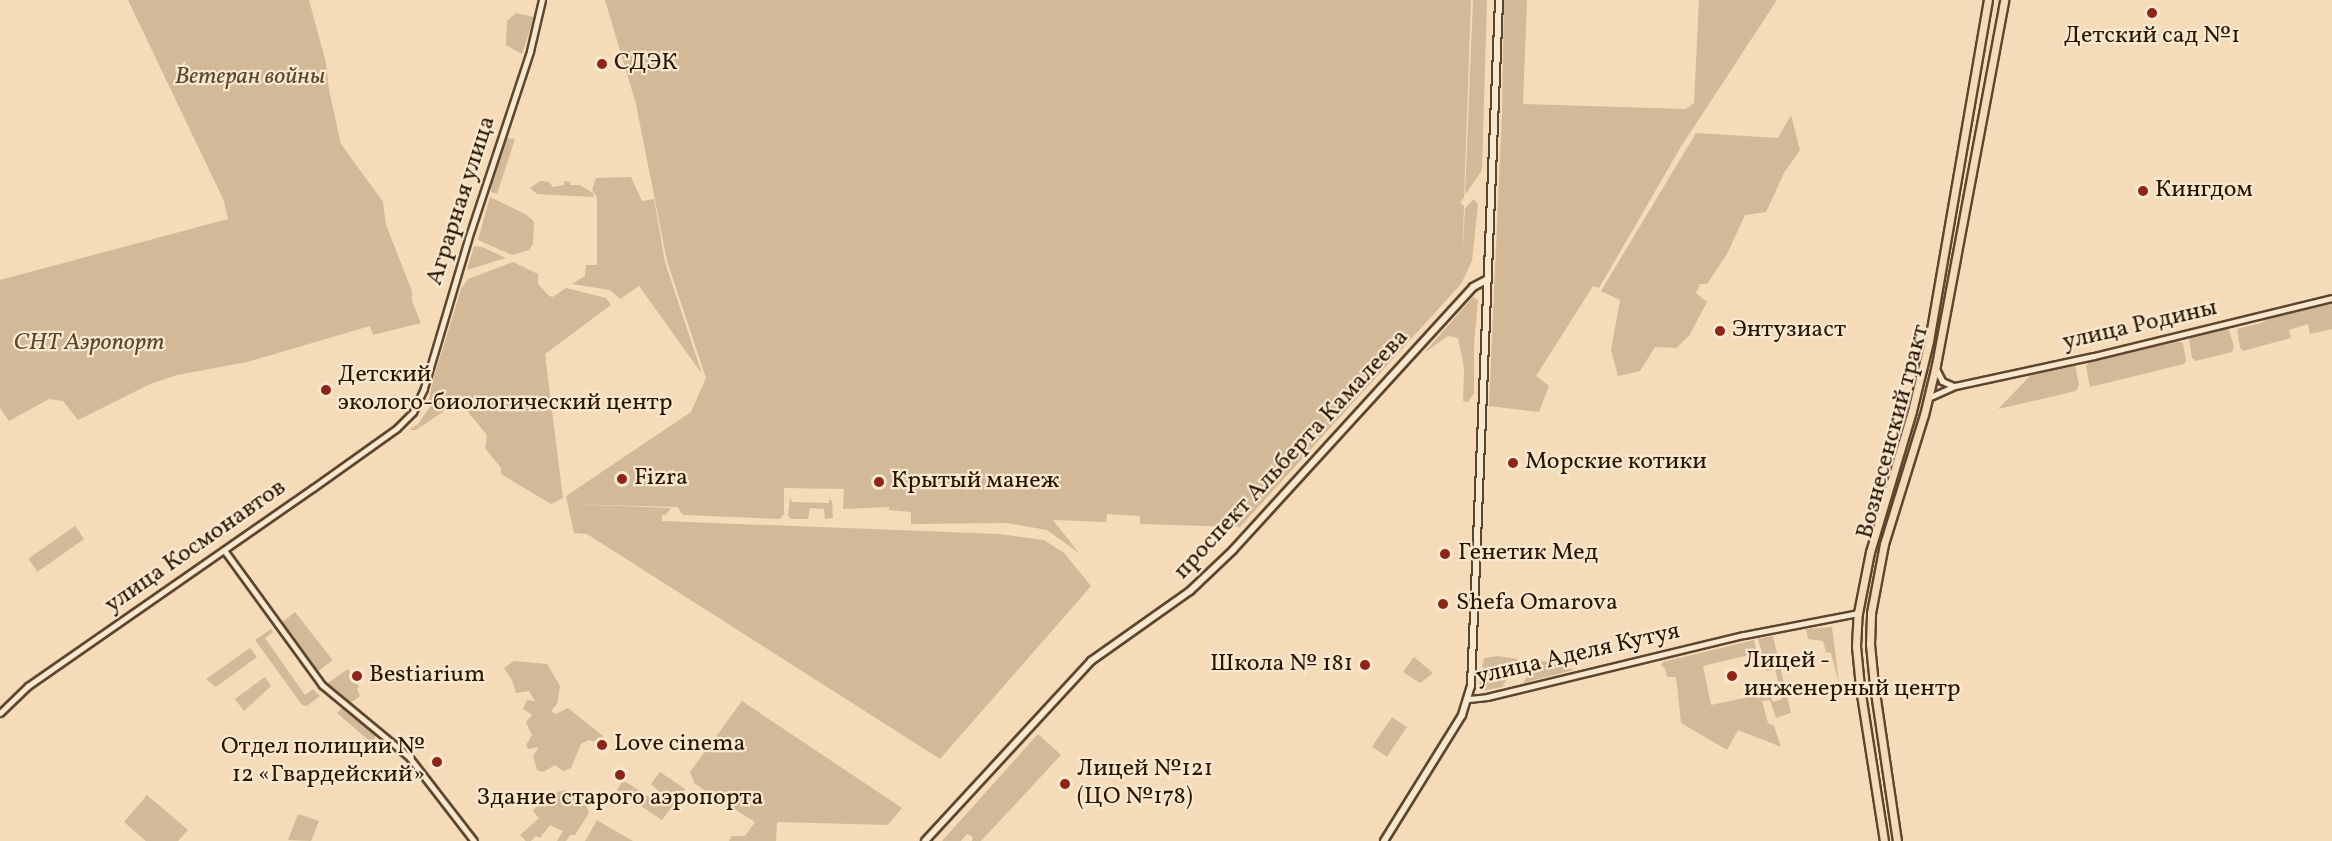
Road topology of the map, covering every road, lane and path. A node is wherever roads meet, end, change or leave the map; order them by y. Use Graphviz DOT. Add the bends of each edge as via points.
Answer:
graph roads {
  1 [pos="542,0"];
  2 [pos="1499,0"];
  3 [pos="1988,0"];
  4 [pos="2004,0"];
  5 [pos="1488,279"];
  6 [pos="2332,298"];
  7 [pos="1935,367"];
  8 [pos="1955,387"];
  9 [pos="1928,398"];
  10 [pos="413,412"];
  11 [pos="224,550"];
  12 [pos="1858,613"];
  13 [pos="1469,699"];
  14 [pos="0,713"];
  15 [pos="474,841"];
  16 [pos="925,841"];
  17 [pos="1384,841"];
  18 [pos="1884,841"];
  19 [pos="1897,841"];
  1 -- 10 [label="street, Аграрная улица" via="530,51 424,388"];
  2 -- 5 [label="main road"];
  3 -- 12 [label="main road, Вознесенский тракт" via="1929,341 1870,552"];
  4 -- 7 [label="main road, Вознесенский тракт"];
  5 -- 13 [label="main road"];
  5 -- 16 [label="main road, проспект Альберта Камалеева" via="1473,287 1233,550 1190,591 1091,661"];
  6 -- 8 [label="street, улица Родины"];
  7 -- 8 [label="street" via="1942,381"];
  7 -- 9 [label="main road, Вознесенский тракт"];
  8 -- 9 [label="street, улица Родины"];
  9 -- 19 [label="main road, Вознесенский тракт" via="1884,544 1871,613 1872,665"];
  10 -- 11 [label="street, улица Космонавтов" via="397,428"];
  11 -- 14 [label="street, улица Космонавтов" via="28,686"];
  11 -- 15 [label="street" via="322,685 409,757"];
  12 -- 13 [label="street, улица Аделя Кутуя" via="1744,635"];
  12 -- 18 [label="main road, Вознесенский тракт" via="1859,676"];
  13 -- 17 [label="main road, улица Аделя Кутуя"];
}
